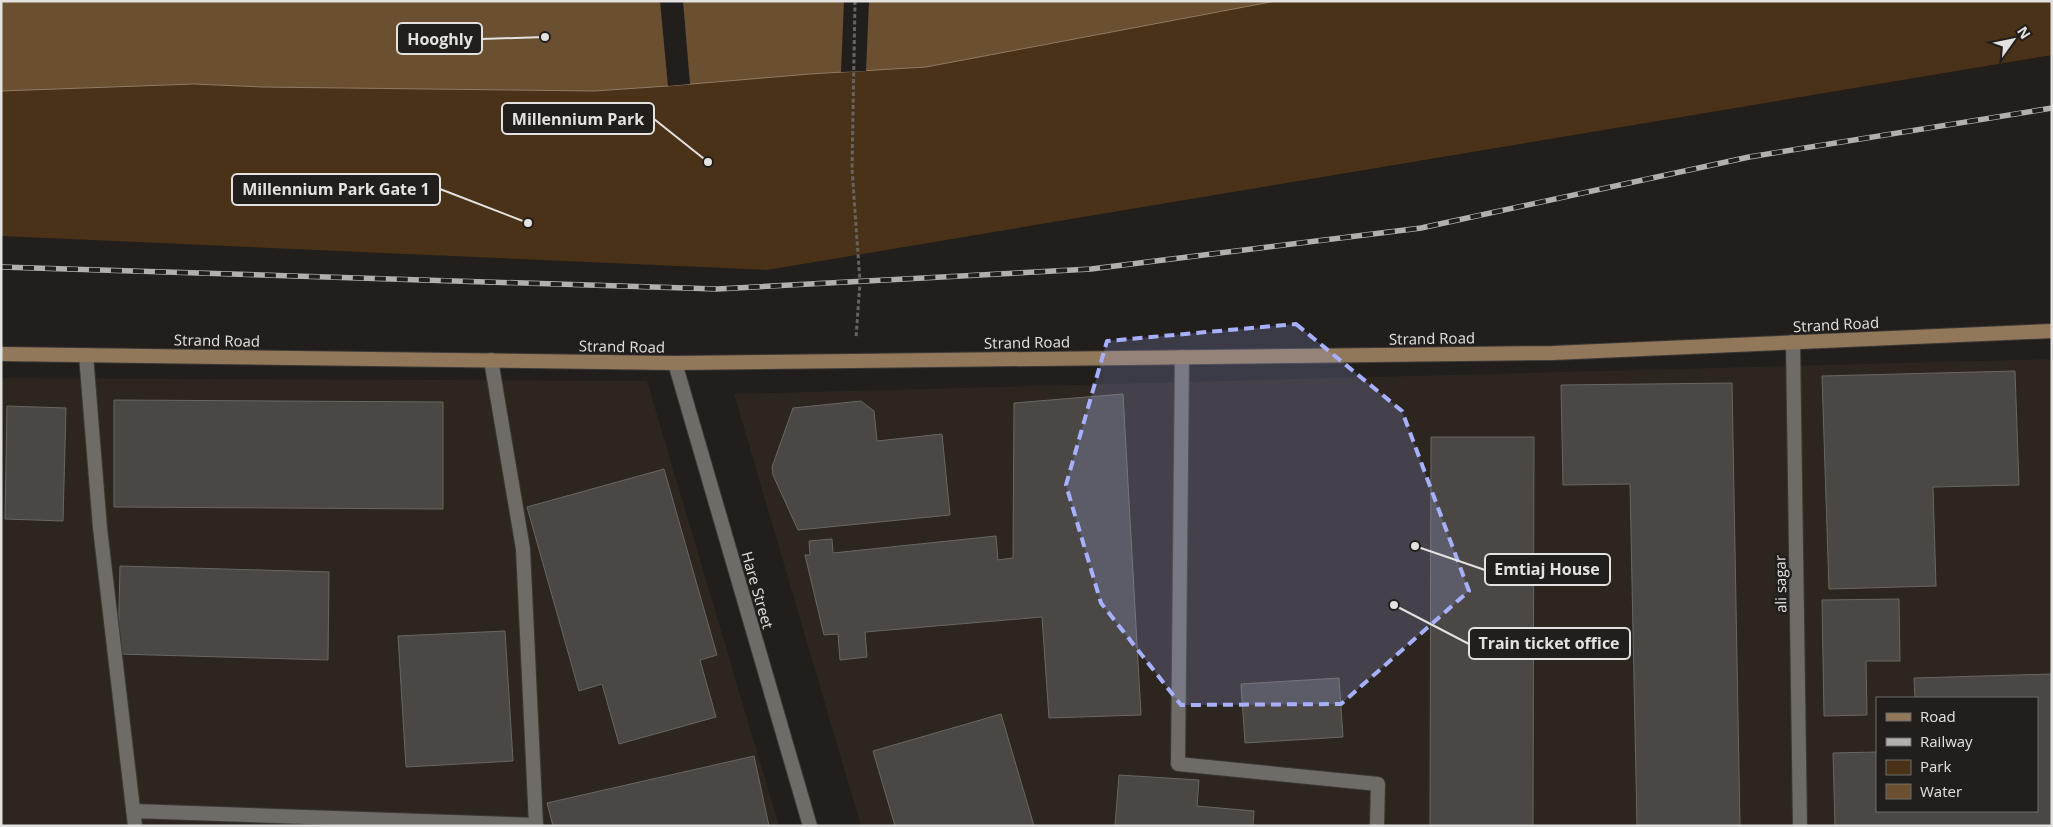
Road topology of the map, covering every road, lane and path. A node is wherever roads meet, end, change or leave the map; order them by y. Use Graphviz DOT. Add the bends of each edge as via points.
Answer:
graph roads {
  1 [pos="855,1"];
  2 [pos="2052,331"];
  3 [pos="1793,342"];
  4 [pos="1,354"];
  5 [pos="86,355"];
  6 [pos="1182,357"];
  7 [pos="491,360"];
  8 [pos="854,361"];
  9 [pos="675,362"];
  10 [pos="134,811"];
  11 [pos="135,826"];
  12 [pos="810,826"];
  13 [pos="1377,826"];
  14 [pos="1800,826"];
  1 -- 8 [label="path" via="852,168 860,282"];
  2 -- 3 [label="main road, Strand Road"];
  3 -- 6 [label="main road, Strand Road" via="1553,353"];
  3 -- 14 [label="street, ali sagar"];
  4 -- 5 [label="main road, Strand Road"];
  5 -- 7 [label="main road, Strand Road"];
  5 -- 10 [label="street" via="100,528"];
  6 -- 8 [label="main road, Strand Road"];
  6 -- 13 [label="street" via="1178,764 1378,784"];
  7 -- 9 [label="main road, Strand Road"];
  7 -- 10 [label="street" via="524,549 536,825"];
  8 -- 9 [label="main road, Strand Road"];
  9 -- 12 [label="street, Hare Street"];
  10 -- 11 [label="street"];
}
